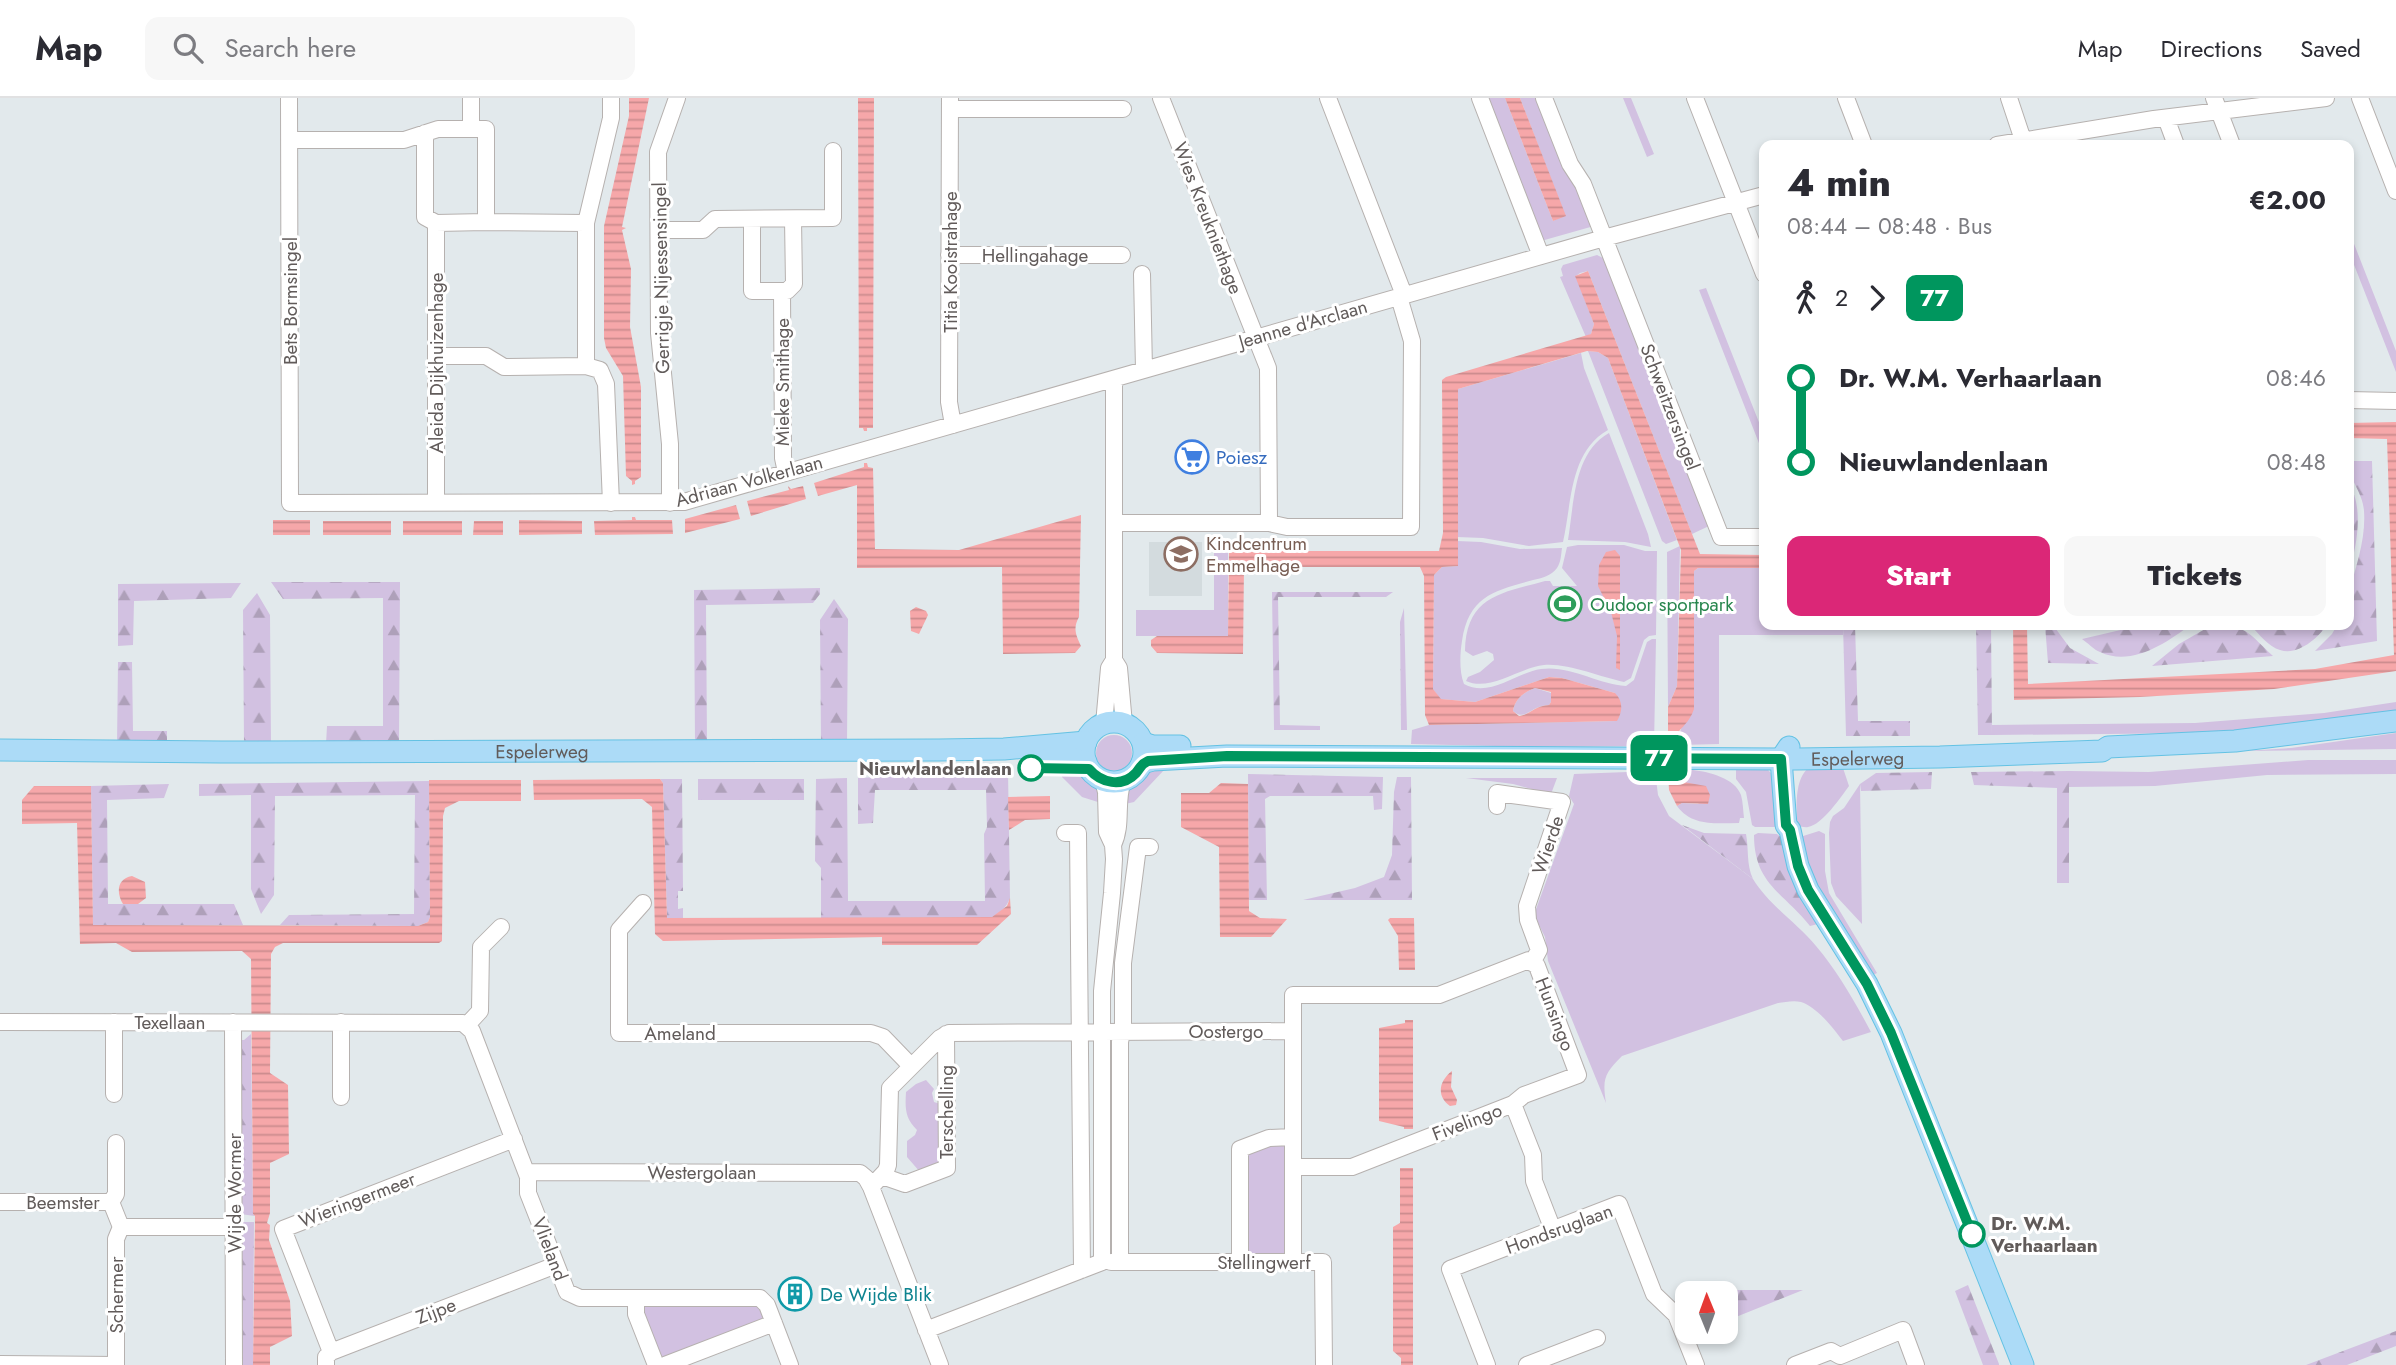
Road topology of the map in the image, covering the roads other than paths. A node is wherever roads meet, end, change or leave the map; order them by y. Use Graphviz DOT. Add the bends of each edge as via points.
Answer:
graph roads {
  1 [pos="289,98"];
  2 [pos="471,98"];
  3 [pos="611,98"];
  4 [pos="677,98"];
  5 [pos="1161,98"];
  6 [pos="1328,98"];
  7 [pos="1480,98"];
  8 [pos="1544,98"];
  9 [pos="1695,98"];
  10 [pos="1846,98"];
  11 [pos="2009,98"];
  12 [pos="2326,98"];
  13 [pos="2360,98"];
  14 [pos="950,103"];
  15 [pos="2216,104"];
  16 [pos="1123,109"];
  17 [pos="2166,118"];
  18 [pos="471,129"];
  19 [pos="425,133"];
  20 [pos="1862,140"];
  21 [pos="2018,140"];
  22 [pos="2030,140"];
  23 [pos="2174,140"];
  24 [pos="2230,140"];
  25 [pos="289,141"];
  26 [pos="833,151"];
  27 [pos="2396,191"];
  28 [pos="1759,196"];
  29 [pos="1736,202"];
  30 [pos="752,219"];
  31 [pos="793,219"];
  32 [pos="486,222"];
  33 [pos="436,223"];
  34 [pos="586,223"];
  35 [pos="659,230"];
  36 [pos="1604,238"];
  37 [pos="949,255"];
  38 [pos="1122,255"];
  39 [pos="1541,256"];
  40 [pos="1759,261"];
  41 [pos="1142,274"];
  42 [pos="782,291"];
  43 [pos="1401,296"];
  44 [pos="1255,338"];
  45 [pos="437,356"];
  46 [pos="586,366"];
  47 [pos="1144,370"];
  48 [pos="1114,379"];
  49 [pos="2354,401"];
  50 [pos="2396,401"];
  51 [pos="953,425"];
  52 [pos="786,472"];
  53 [pos="436,502"];
  54 [pos="290,503"];
  55 [pos="611,503"];
  56 [pos="670,503"];
  57 [pos="1114,523"];
  58 [pos="1269,523"];
  59 [pos="1759,537"];
  60 [pos="2396,721"];
  61 [pos="1114,724"];
  62 [pos="0,750"];
  63 [pos="1086,752"];
  64 [pos="1143,753"];
  65 [pos="1789,754"];
  66 [pos="0,762"];
  67 [pos="1113,781"];
  68 [pos="1497,806"];
  69 [pos="1065,833"];
  70 [pos="1150,847"];
  71 [pos="643,903"];
  72 [pos="501,927"];
  73 [pos="1532,963"];
  74 [pos="0,1022"];
  75 [pos="233,1022"];
  76 [pos="341,1022"];
  77 [pos="114,1023"];
  78 [pos="467,1025"];
  79 [pos="1293,1031"];
  80 [pos="1080,1032"];
  81 [pos="1102,1032"];
  82 [pos="1122,1032"];
  83 [pos="946,1034"];
  84 [pos="878,1035"];
  85 [pos="911,1066"];
  86 [pos="114,1094"];
  87 [pos="341,1097"];
  88 [pos="1513,1104"];
  89 [pos="1293,1137"];
  90 [pos="514,1139"];
  91 [pos="116,1143"];
  92 [pos="1293,1167"];
  93 [pos="527,1172"];
  94 [pos="876,1181"];
  95 [pos="0,1202"];
  96 [pos="111,1202"];
  97 [pos="121,1227"];
  98 [pos="234,1227"];
  99 [pos="1553,1230"];
  100 [pos="1102,1262"];
  101 [pos="1120,1262"];
  102 [pos="1240,1262"];
  103 [pos="1293,1262"];
  104 [pos="556,1265"];
  105 [pos="1082,1270"];
  106 [pos="636,1298"];
  107 [pos="774,1323"];
  108 [pos="926,1330"];
  109 [pos="1597,1338"];
  110 [pos="328,1358"];
  111 [pos="0,1364"];
  112 [pos="116,1364"];
  113 [pos="234,1365"];
  114 [pos="656,1365"];
  115 [pos="665,1365"];
  116 [pos="790,1365"];
  117 [pos="940,1365"];
  118 [pos="1324,1365"];
  119 [pos="1487,1365"];
  120 [pos="1527,1365"];
  121 [pos="1696,1365"];
  122 [pos="1795,1365"];
  123 [pos="1916,1365"];
  124 [pos="2023,1365"];
  1 -- 25 [label="street, Bets Bormsingel"];
  2 -- 18 [label="street"];
  3 -- 34 [label="street" via="611,118"];
  4 -- 35 [label="street, Gerrigje Nijessensingel" via="659,152"];
  5 -- 44 [label="street, Wies Kreukniethage"];
  6 -- 43 [label="street"];
  7 -- 39 [label="street"];
  8 -- 36 [label="street"];
  9 -- 29 [label="street"];
  10 -- 20 [label="street"];
  11 -- 21 [label="street"];
  12 -- 15 [label="street"];
  13 -- 27 [label="street"];
  14 -- 16 [label="street"];
  14 -- 37 [label="street, Titia Kooistrahage"];
  15 -- 17 [label="street"];
  15 -- 24 [label="street"];
  17 -- 22 [label="street"];
  17 -- 23 [label="street"];
  18 -- 19 [label="street"];
  18 -- 32 [label="street" via="486,128"];
  19 -- 25 [label="street" via="404,140"];
  19 -- 33 [label="street" via="425,217"];
  25 -- 54 [label="street, Bets Bormsingel"];
  26 -- 31 [label="street" via="833,218"];
  28 -- 29 [label="street, Jeanne d'Arclaan"];
  29 -- 36 [label="street, Jeanne d'Arclaan"];
  29 -- 40 [label="street"];
  30 -- 31 [label="street"];
  30 -- 35 [label="street" via="715,219 704,230"];
  30 -- 42 [label="street, Mieke Smithage" via="752,291"];
  31 -- 42 [label="street, Mieke Smithage" via="794,284"];
  32 -- 33 [label="street"];
  32 -- 34 [label="street"];
  33 -- 45 [label="street, Aleida Dijkhuizenhage"];
  34 -- 46 [label="street"];
  35 -- 56 [label="street, Gerrigje Nijessensingel" via="659,332 670,444"];
  36 -- 39 [label="street, Jeanne d'Arclaan"];
  36 -- 59 [label="street, Schweitzersingel" via="1721,537"];
  37 -- 38 [label="street, Hellingahage"];
  37 -- 51 [label="street, Titia Kooistrahage"];
  39 -- 43 [label="street, Jeanne d'Arclaan"];
  41 -- 47 [label="street"];
  42 -- 52 [label="street, Mieke Smithage"];
  43 -- 44 [label="street, Jeanne d'Arclaan"];
  43 -- 58 [label="street" via="1412,341 1412,527"];
  44 -- 47 [label="street, Jeanne d'Arclaan"];
  44 -- 58 [label="street, Wies Kreukniethage" via="1268,370"];
  45 -- 46 [label="street" via="486,356 505,367"];
  45 -- 53 [label="street, Aleida Dijkhuizenhage"];
  46 -- 55 [label="street" via="597,368 606,379"];
  47 -- 48 [label="street, Jeanne d'Arclaan"];
  48 -- 51 [label="street, Adriaan Volkerlaan"];
  48 -- 57 [label="street"];
  49 -- 50 [label="street"];
  51 -- 52 [label="street, Adriaan Volkerlaan"];
  52 -- 56 [label="street, Adriaan Volkerlaan"];
  53 -- 54 [label="street, Adriaan Volkerlaan"];
  53 -- 55 [label="street, Adriaan Volkerlaan"];
  55 -- 56 [label="street, Adriaan Volkerlaan"];
  57 -- 58 [label="street"];
  57 -- 61 [label="street" via="1114,660 1119,668"];
  60 -- 65 [label="main road, Espelerweg" via="2235,741"];
  61 -- 63 [label="main road" via="1093,731"];
  61 -- 64 [label="main road" via="1134,730"];
  62 -- 63 [label="main road, Espelerweg"];
  63 -- 66 [label="main road, Espelerweg" via="1074,759"];
  63 -- 67 [label="main road" via="1091,772"];
  64 -- 65 [label="main road, Espelerweg" via="1153,746"];
  64 -- 67 [label="main road" via="1135,774"];
  65 -- 124 [label="main road" via="1793,788 1790,830 1798,866 1895,1042"];
  67 -- 81 [label="street" via="1106,792 1107,832 1114,845"];
  68 -- 73 [label="street, Wierde" via="1497,793 1562,802 1527,906 1539,950"];
  69 -- 80 [label="street" via="1078,833"];
  70 -- 82 [label="street" via="1138,847 1124,963"];
  71 -- 84 [label="street, Ameland" via="619,930 619,1033"];
  72 -- 78 [label="street" via="481,947 480,1011"];
  73 -- 79 [label="street, Hunsingo" via="1529,960 1439,995 1293,995"];
  73 -- 88 [label="street, Hunsingo" via="1578,1074 1524,1095"];
  74 -- 77 [label="street, Texellaan"];
  75 -- 76 [label="street, Texellaan"];
  75 -- 77 [label="street, Texellaan"];
  75 -- 98 [label="street, Wijde Wormer"];
  76 -- 78 [label="street, Texellaan"];
  76 -- 87 [label="street"];
  77 -- 86 [label="street"];
  78 -- 90 [label="street"];
  79 -- 82 [label="street, Oostergo"];
  79 -- 89 [label="street"];
  80 -- 81 [label="street"];
  80 -- 83 [label="street"];
  80 -- 105 [label="street"];
  81 -- 82 [label="street"];
  81 -- 100 [label="street"];
  82 -- 101 [label="street"];
  83 -- 85 [label="street, Terschelling"];
  83 -- 94 [label="street, Terschelling" via="947,1168 903,1184"];
  84 -- 85 [label="street, Terschelling"];
  85 -- 94 [label="street, Terschelling" via="889,1091 888,1163"];
  88 -- 92 [label="street, Fivelingo" via="1352,1167"];
  88 -- 99 [label="street, Fivelingo"];
  89 -- 92 [label="street"];
  89 -- 102 [label="street" via="1269,1138 1240,1149"];
  90 -- 93 [label="street, Vlieland"];
  90 -- 110 [label="street, Wieringermeer" via="284,1229"];
  91 -- 96 [label="street" via="116,1194"];
  92 -- 103 [label="street"];
  93 -- 94 [label="street, Westergolaan" via="851,1172"];
  93 -- 104 [label="street, Vlieland" via="528,1193"];
  94 -- 108 [label="street"];
  95 -- 96 [label="street, Beemster"];
  96 -- 97 [label="street, Beemster"];
  97 -- 98 [label="street, Beemster"];
  97 -- 112 [label="street, Schermer" via="116,1239"];
  98 -- 113 [label="street, Wijde Wormer"];
  99 -- 119 [label="street, Hondsruglaan" via="1450,1269"];
  99 -- 121 [label="street, Hondsruglaan" via="1619,1204 1654,1294 1676,1315"];
  100 -- 101 [label="street, Stellingwerf"];
  100 -- 105 [label="street"];
  101 -- 102 [label="street, Stellingwerf"];
  102 -- 103 [label="street, Stellingwerf"];
  103 -- 118 [label="street, Stellingwerf" via="1323,1262"];
  104 -- 106 [label="street, Vlieland" via="567,1292 574,1297"];
  104 -- 110 [label="street, Zijpe"];
  105 -- 108 [label="street"];
  106 -- 107 [label="street, Vlieland" via="762,1299"];
  106 -- 114 [label="street" via="636,1314"];
  107 -- 115 [label="street"];
  107 -- 116 [label="street"];
  108 -- 117 [label="street"];
  109 -- 120 [label="street"];
  111 -- 112 [label="street"];
  122 -- 123 [label="street" via="1831,1351 1840,1356 1903,1331"];
}
